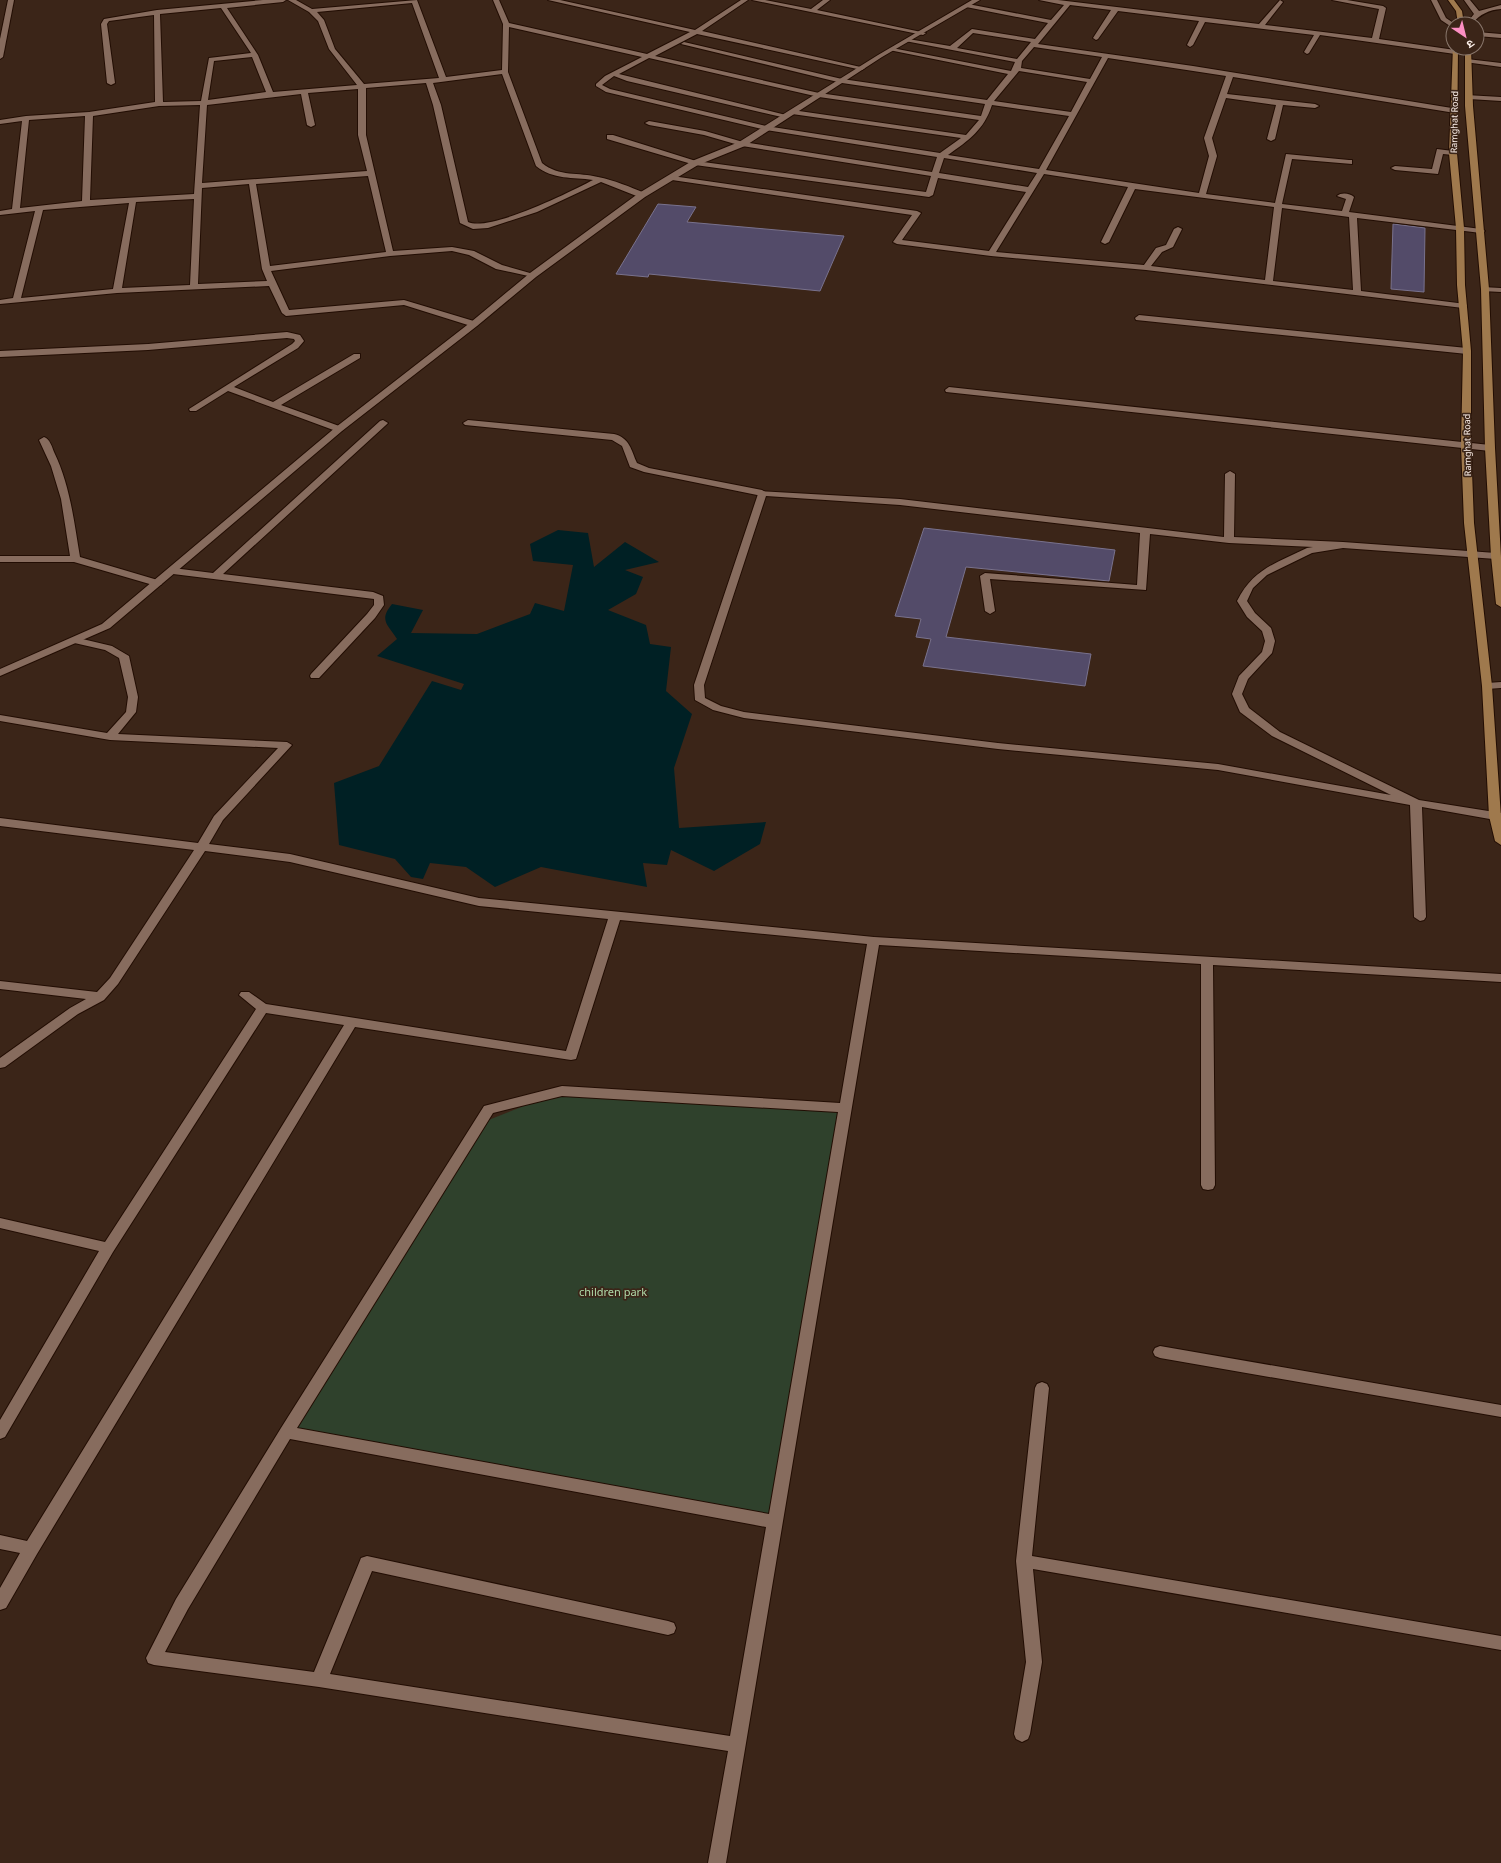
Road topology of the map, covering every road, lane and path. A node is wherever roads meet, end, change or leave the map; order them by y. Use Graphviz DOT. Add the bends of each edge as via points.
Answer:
graph roads {
  1 [pos="11,0"];
  2 [pos="283,0"];
  3 [pos="291,0"];
  4 [pos="414,0"];
  5 [pos="496,0"];
  6 [pos="550,0"];
  7 [pos="745,0"];
  8 [pos="755,0"];
  9 [pos="827,0"];
  10 [pos="977,0"];
  11 [pos="1042,0"];
  12 [pos="1335,0"];
  13 [pos="1434,0"];
  14 [pos="1451,0"];
  15 [pos="1467,0"];
  16 [pos="1280,2"];
  17 [pos="1068,4"];
  18 [pos="223,6"];
  19 [pos="968,6"];
  20 [pos="1501,7"];
  21 [pos="1115,10"];
  22 [pos="311,11"];
  23 [pos="812,11"];
  24 [pos="157,12"];
  25 [pos="1477,13"];
  26 [pos="1460,16"];
  27 [pos="1475,16"];
  28 [pos="1204,19"];
  29 [pos="1445,20"];
  30 [pos="1053,22"];
  31 [pos="506,24"];
  32 [pos="1261,26"];
  33 [pos="696,32"];
  34 [pos="923,33"];
  35 [pos="1318,34"];
  36 [pos="1485,35"];
  37 [pos="1501,36"];
  38 [pos="1096,38"];
  39 [pos="1375,40"];
  40 [pos="908,41"];
  41 [pos="1035,43"];
  42 [pos="684,44"];
  43 [pos="1190,45"];
  44 [pos="951,49"];
  45 [pos="1445,49"];
  46 [pos="892,50"];
  47 [pos="1307,52"];
  48 [pos="255,55"];
  49 [pos="1106,55"];
  50 [pos="647,56"];
  51 [pos="1455,56"];
  52 [pos="1467,56"];
  53 [pos="0,57"];
  54 [pos="1019,61"];
  55 [pos="1467,61"];
  56 [pos="1501,65"];
  57 [pos="862,68"];
  58 [pos="1015,71"];
  59 [pos="505,72"];
  60 [pos="614,74"];
  61 [pos="1230,74"];
  62 [pos="444,80"];
  63 [pos="429,81"];
  64 [pos="842,81"];
  65 [pos="1092,81"];
  66 [pos="111,83"];
  67 [pos="362,87"];
  68 [pos="304,90"];
  69 [pos="270,94"];
  70 [pos="819,95"];
  71 [pos="1223,96"];
  72 [pos="1469,97"];
  73 [pos="1501,100"];
  74 [pos="989,102"];
  75 [pos="204,103"];
  76 [pos="1280,103"];
  77 [pos="160,104"];
  78 [pos="1315,106"];
  79 [pos="1455,111"];
  80 [pos="89,114"];
  81 [pos="789,114"];
  82 [pos="1073,114"];
  83 [pos="26,118"];
  84 [pos="984,119"];
  85 [pos="0,122"];
  86 [pos="649,123"];
  87 [pos="311,125"];
  88 [pos="766,128"];
  89 [pos="610,137"];
  90 [pos="968,137"];
  91 [pos="1270,139"];
  92 [pos="742,144"];
  93 [pos="1453,152"];
  94 [pos="941,156"];
  95 [pos="1348,162"];
  96 [pos="695,163"];
  97 [pos="1395,168"];
  98 [pos="1042,172"];
  99 [pos="372,173"];
  100 [pos="936,175"];
  101 [pos="672,178"];
  102 [pos="600,180"];
  103 [pos="252,181"];
  104 [pos="198,186"];
  105 [pos="1132,186"];
  106 [pos="1030,190"];
  107 [pos="642,195"];
  108 [pos="198,196"];
  109 [pos="1202,196"];
  110 [pos="1341,196"];
  111 [pos="134,200"];
  112 [pos="86,203"];
  113 [pos="1278,205"];
  114 [pos="39,209"];
  115 [pos="16,212"];
  116 [pos="0,213"];
  117 [pos="1349,214"];
  118 [pos="1178,228"];
  119 [pos="1460,228"];
  120 [pos="1481,231"];
  121 [pos="1105,242"];
  122 [pos="390,254"];
  123 [pos="991,254"];
  124 [pos="1146,268"];
  125 [pos="266,269"];
  126 [pos="533,275"];
  127 [pos="271,283"];
  128 [pos="1269,283"];
  129 [pos="194,287"];
  130 [pos="1485,289"];
  131 [pos="1501,290"];
  132 [pos="117,291"];
  133 [pos="1357,293"];
  134 [pos="16,301"];
  135 [pos="0,302"];
  136 [pos="1463,306"];
  137 [pos="1139,318"];
  138 [pos="474,324"];
  139 [pos="1467,351"];
  140 [pos="0,354"];
  141 [pos="357,356"];
  142 [pos="228,388"];
  143 [pos="949,390"];
  144 [pos="274,405"];
  145 [pos="193,409"];
  146 [pos="382,423"];
  147 [pos="468,423"];
  148 [pos="339,429"];
  149 [pos="44,440"];
  150 [pos="1466,445"];
  151 [pos="1490,448"];
  152 [pos="1230,474"];
  153 [pos="762,493"];
  154 [pos="1498,524"];
  155 [pos="1145,529"];
  156 [pos="1229,540"];
  157 [pos="1343,545"];
  158 [pos="1473,554"];
  159 [pos="1496,556"];
  160 [pos="0,559"];
  161 [pos="75,559"];
  162 [pos="174,571"];
  163 [pos="214,576"];
  164 [pos="157,583"];
  165 [pos="1501,604"];
  166 [pos="990,611"];
  167 [pos="74,640"];
  168 [pos="0,674"];
  169 [pos="314,676"];
  170 [pos="1501,685"];
  171 [pos="1487,686"];
  172 [pos="0,718"];
  173 [pos="110,737"];
  174 [pos="1416,803"];
  175 [pos="1498,817"];
  176 [pos="0,822"];
  177 [pos="1501,841"];
  178 [pos="202,847"];
  179 [pos="615,916"];
  180 [pos="1420,917"];
  181 [pos="874,941"];
  182 [pos="1207,962"];
  183 [pos="1501,978"];
  184 [pos="0,985"];
  185 [pos="245,995"];
  186 [pos="100,997"];
  187 [pos="263,1008"];
  188 [pos="352,1022"];
  189 [pos="0,1064"];
  190 [pos="846,1108"];
  191 [pos="1208,1185"];
  192 [pos="0,1223"];
  193 [pos="108,1248"];
  194 [pos="1160,1352"];
  195 [pos="1042,1388"];
  196 [pos="1501,1411"];
  197 [pos="0,1432"];
  198 [pos="286,1432"];
  199 [pos="775,1522"];
  200 [pos="0,1542"];
  201 [pos="31,1549"];
  202 [pos="1024,1561"];
  203 [pos="0,1603"];
  204 [pos="668,1628"];
  205 [pos="1501,1643"];
  206 [pos="318,1680"];
  207 [pos="1022,1734"];
  208 [pos="737,1745"];
  209 [pos="717,1863"];
  1 -- 53 [label="street"];
  2 -- 18 [label="street"];
  3 -- 22 [label="street"];
  4 -- 22 [label="street"];
  4 -- 62 [label="street"];
  5 -- 31 [label="street"];
  6 -- 33 [label="street"];
  7 -- 33 [label="street"];
  8 -- 23 [label="street"];
  9 -- 23 [label="street"];
  10 -- 19 [label="street"];
  11 -- 17 [label="street"];
  12 -- 39 [label="street" via="1383,8"];
  13 -- 29 [label="street"];
  14 -- 26 [label="main road"];
  15 -- 25 [label="street"];
  16 -- 32 [label="street"];
  17 -- 21 [label="street"];
  17 -- 30 [label="street"];
  18 -- 24 [label="street"];
  18 -- 48 [label="street"];
  19 -- 30 [label="street"];
  19 -- 34 [label="street"];
  20 -- 25 [label="street" via="1491,7"];
  21 -- 28 [label="street"];
  21 -- 38 [label="street"];
  22 -- 67 [label="street" via="321,20 332,49"];
  23 -- 34 [label="street"];
  24 -- 66 [label="street" via="106,20 104,24"];
  24 -- 77 [label="street"];
  25 -- 27 [label="street"];
  28 -- 32 [label="street"];
  28 -- 43 [label="street"];
  30 -- 41 [label="street"];
  31 -- 50 [label="street"];
  31 -- 59 [label="street"];
  32 -- 35 [label="street"];
  33 -- 50 [label="street"];
  33 -- 57 [label="street"];
  34 -- 40 [label="street"];
  35 -- 39 [label="street"];
  35 -- 47 [label="street"];
  36 -- 37 [label="street"];
  39 -- 45 [label="street"];
  40 -- 44 [label="street"];
  40 -- 46 [label="street"];
  41 -- 44 [label="street" via="972,31"];
  41 -- 49 [label="street"];
  41 -- 54 [label="street"];
  42 -- 64 [label="street"];
  44 -- 54 [label="street"];
  46 -- 57 [label="street"];
  46 -- 58 [label="street"];
  48 -- 69 [label="street"];
  48 -- 75 [label="street" via="211,59"];
  49 -- 61 [label="street"];
  49 -- 65 [label="street"];
  50 -- 60 [label="street"];
  50 -- 70 [label="street"];
  51 -- 79 [label="main road, Ramghat Road"];
  52 -- 55 [label="main road, Ramghat Road"];
  54 -- 58 [label="street"];
  55 -- 56 [label="street"];
  55 -- 72 [label="main road, Ramghat Road"];
  57 -- 64 [label="street"];
  58 -- 65 [label="street"];
  58 -- 74 [label="street"];
  59 -- 62 [label="street"];
  59 -- 102 [label="street" via="539,164 553,174"];
  60 -- 81 [label="street"];
  60 -- 88 [label="street" via="598,85 608,91"];
  61 -- 71 [label="street"];
  61 -- 79 [label="street"];
  62 -- 63 [label="street"];
  63 -- 67 [label="street"];
  63 -- 102 [label="street" via="437,105 464,223 472,227 485,226 534,210"];
  64 -- 70 [label="street"];
  64 -- 74 [label="street"];
  65 -- 82 [label="street"];
  67 -- 68 [label="street"];
  67 -- 99 [label="street" via="362,135"];
  68 -- 69 [label="street"];
  68 -- 87 [label="street"];
  69 -- 75 [label="street"];
  70 -- 81 [label="street"];
  70 -- 84 [label="street"];
  71 -- 76 [label="street"];
  71 -- 109 [label="street" via="1208,138 1213,156"];
  72 -- 73 [label="street"];
  72 -- 120 [label="main road, Ramghat Road"];
  74 -- 82 [label="street"];
  74 -- 84 [label="street"];
  75 -- 77 [label="street"];
  75 -- 104 [label="street"];
  76 -- 78 [label="street"];
  76 -- 91 [label="street"];
  77 -- 80 [label="street"];
  79 -- 93 [label="main road, Ramghat Road"];
  80 -- 83 [label="street"];
  80 -- 112 [label="street"];
  81 -- 88 [label="street"];
  81 -- 90 [label="street"];
  82 -- 98 [label="street"];
  83 -- 85 [label="street"];
  83 -- 115 [label="street"];
  84 -- 90 [label="street"];
  86 -- 92 [label="street" via="705,133"];
  88 -- 92 [label="street"];
  88 -- 94 [label="street"];
  89 -- 96 [label="street"];
  90 -- 94 [label="street"];
  92 -- 96 [label="street"];
  92 -- 100 [label="street"];
  93 -- 97 [label="street" via="1440,151 1435,172"];
  93 -- 119 [label="main road, Ramghat Road"];
  94 -- 98 [label="street"];
  94 -- 100 [label="street"];
  95 -- 113 [label="street" via="1289,156"];
  96 -- 100 [label="street" via="929,195"];
  96 -- 101 [label="street"];
  98 -- 105 [label="street"];
  98 -- 106 [label="street"];
  99 -- 103 [label="street"];
  99 -- 122 [label="street"];
  100 -- 106 [label="street"];
  101 -- 107 [label="street"];
  101 -- 123 [label="street" via="917,213 897,242"];
  102 -- 107 [label="street"];
  103 -- 104 [label="street"];
  103 -- 125 [label="street"];
  104 -- 108 [label="street"];
  105 -- 109 [label="street"];
  105 -- 121 [label="street"];
  106 -- 123 [label="street"];
  107 -- 126 [label="street"];
  108 -- 111 [label="street"];
  108 -- 129 [label="street"];
  109 -- 113 [label="street"];
  110 -- 117 [label="street" via="1350,197"];
  111 -- 112 [label="street"];
  111 -- 132 [label="street"];
  112 -- 114 [label="street"];
  113 -- 117 [label="street"];
  113 -- 128 [label="street"];
  114 -- 115 [label="street"];
  114 -- 134 [label="street"];
  115 -- 116 [label="street"];
  117 -- 119 [label="street"];
  117 -- 133 [label="street"];
  118 -- 124 [label="street" via="1169,247 1159,250"];
  119 -- 120 [label="street"];
  119 -- 136 [label="main road, Ramghat Road"];
  120 -- 130 [label="main road, Ramghat Road"];
  122 -- 125 [label="street"];
  122 -- 126 [label="street" via="463,250 499,267"];
  123 -- 124 [label="street"];
  124 -- 128 [label="street"];
  125 -- 127 [label="street"];
  126 -- 138 [label="street"];
  127 -- 129 [label="street"];
  127 -- 138 [label="street" via="286,313 404,302"];
  128 -- 133 [label="street"];
  129 -- 132 [label="street"];
  130 -- 131 [label="street"];
  130 -- 151 [label="main road, Ramghat Road"];
  132 -- 134 [label="street"];
  133 -- 136 [label="street"];
  134 -- 135 [label="street"];
  136 -- 139 [label="main road, Ramghat Road"];
  137 -- 139 [label="street"];
  138 -- 148 [label="street"];
  139 -- 150 [label="main road, Ramghat Road"];
  140 -- 142 [label="street" via="148,347 279,335 297,337 300,341"];
  141 -- 144 [label="street"];
  142 -- 144 [label="street"];
  142 -- 145 [label="street"];
  143 -- 150 [label="street"];
  144 -- 148 [label="street"];
  146 -- 163 [label="street"];
  147 -- 153 [label="street" via="614,437 628,446 634,464 647,470"];
  148 -- 162 [label="street"];
  149 -- 161 [label="street" via="56,466 66,500"];
  150 -- 151 [label="street"];
  150 -- 158 [label="main road, Ramghat Road" via="1469,523"];
  151 -- 154 [label="main road, Ramghat Road"];
  152 -- 156 [label="street"];
  153 -- 155 [label="street" via="900,502"];
  153 -- 174 [label="street" via="699,685 700,700 717,708 744,715 998,746 1218,767"];
  154 -- 159 [label="main road, Ramghat Road"];
  155 -- 156 [label="street"];
  155 -- 166 [label="street" via="1142,588 985,576"];
  156 -- 157 [label="street"];
  157 -- 158 [label="street"];
  157 -- 174 [label="street" via="1310,550 1293,557 1264,573 1249,587 1242,601 1266,630 1270,641 1268,653 1243,678 1236,694 1244,710 1276,734"];
  158 -- 159 [label="street"];
  158 -- 171 [label="main road, Ramghat Road"];
  159 -- 165 [label="main road, Ramghat Road"];
  160 -- 161 [label="street"];
  161 -- 164 [label="street"];
  162 -- 163 [label="street"];
  162 -- 164 [label="street"];
  163 -- 169 [label="street" via="373,595 379,598 379,605 371,616"];
  164 -- 167 [label="street" via="106,626"];
  167 -- 168 [label="street"];
  167 -- 173 [label="street" via="108,648 124,656 133,697 131,712"];
  170 -- 171 [label="street"];
  171 -- 175 [label="main road, Ramghat Road"];
  172 -- 173 [label="street"];
  173 -- 178 [label="street" via="287,745 218,818"];
  174 -- 175 [label="street"];
  174 -- 180 [label="street"];
  175 -- 177 [label="main road, Ramghat Road"];
  176 -- 178 [label="street"];
  178 -- 179 [label="street" via="290,858 479,902"];
  178 -- 186 [label="street" via="114,981"];
  179 -- 181 [label="street"];
  179 -- 188 [label="street" via="571,1056"];
  181 -- 182 [label="street"];
  181 -- 190 [label="street"];
  182 -- 183 [label="street"];
  182 -- 191 [label="street"];
  184 -- 186 [label="street"];
  185 -- 187 [label="street"];
  186 -- 189 [label="street" via="74,1011"];
  187 -- 188 [label="street"];
  187 -- 193 [label="street"];
  188 -- 201 [label="street"];
  190 -- 198 [label="street" via="562,1091 489,1109"];
  190 -- 199 [label="street"];
  192 -- 193 [label="street"];
  193 -- 197 [label="street"];
  194 -- 196 [label="street"];
  195 -- 202 [label="street"];
  198 -- 199 [label="street"];
  198 -- 206 [label="street" via="182,1604 154,1658"];
  199 -- 208 [label="street"];
  200 -- 201 [label="street"];
  201 -- 203 [label="street"];
  202 -- 205 [label="street"];
  202 -- 207 [label="street" via="1034,1662"];
  204 -- 206 [label="street" via="367,1563"];
  206 -- 208 [label="street"];
  208 -- 209 [label="street"];
}
